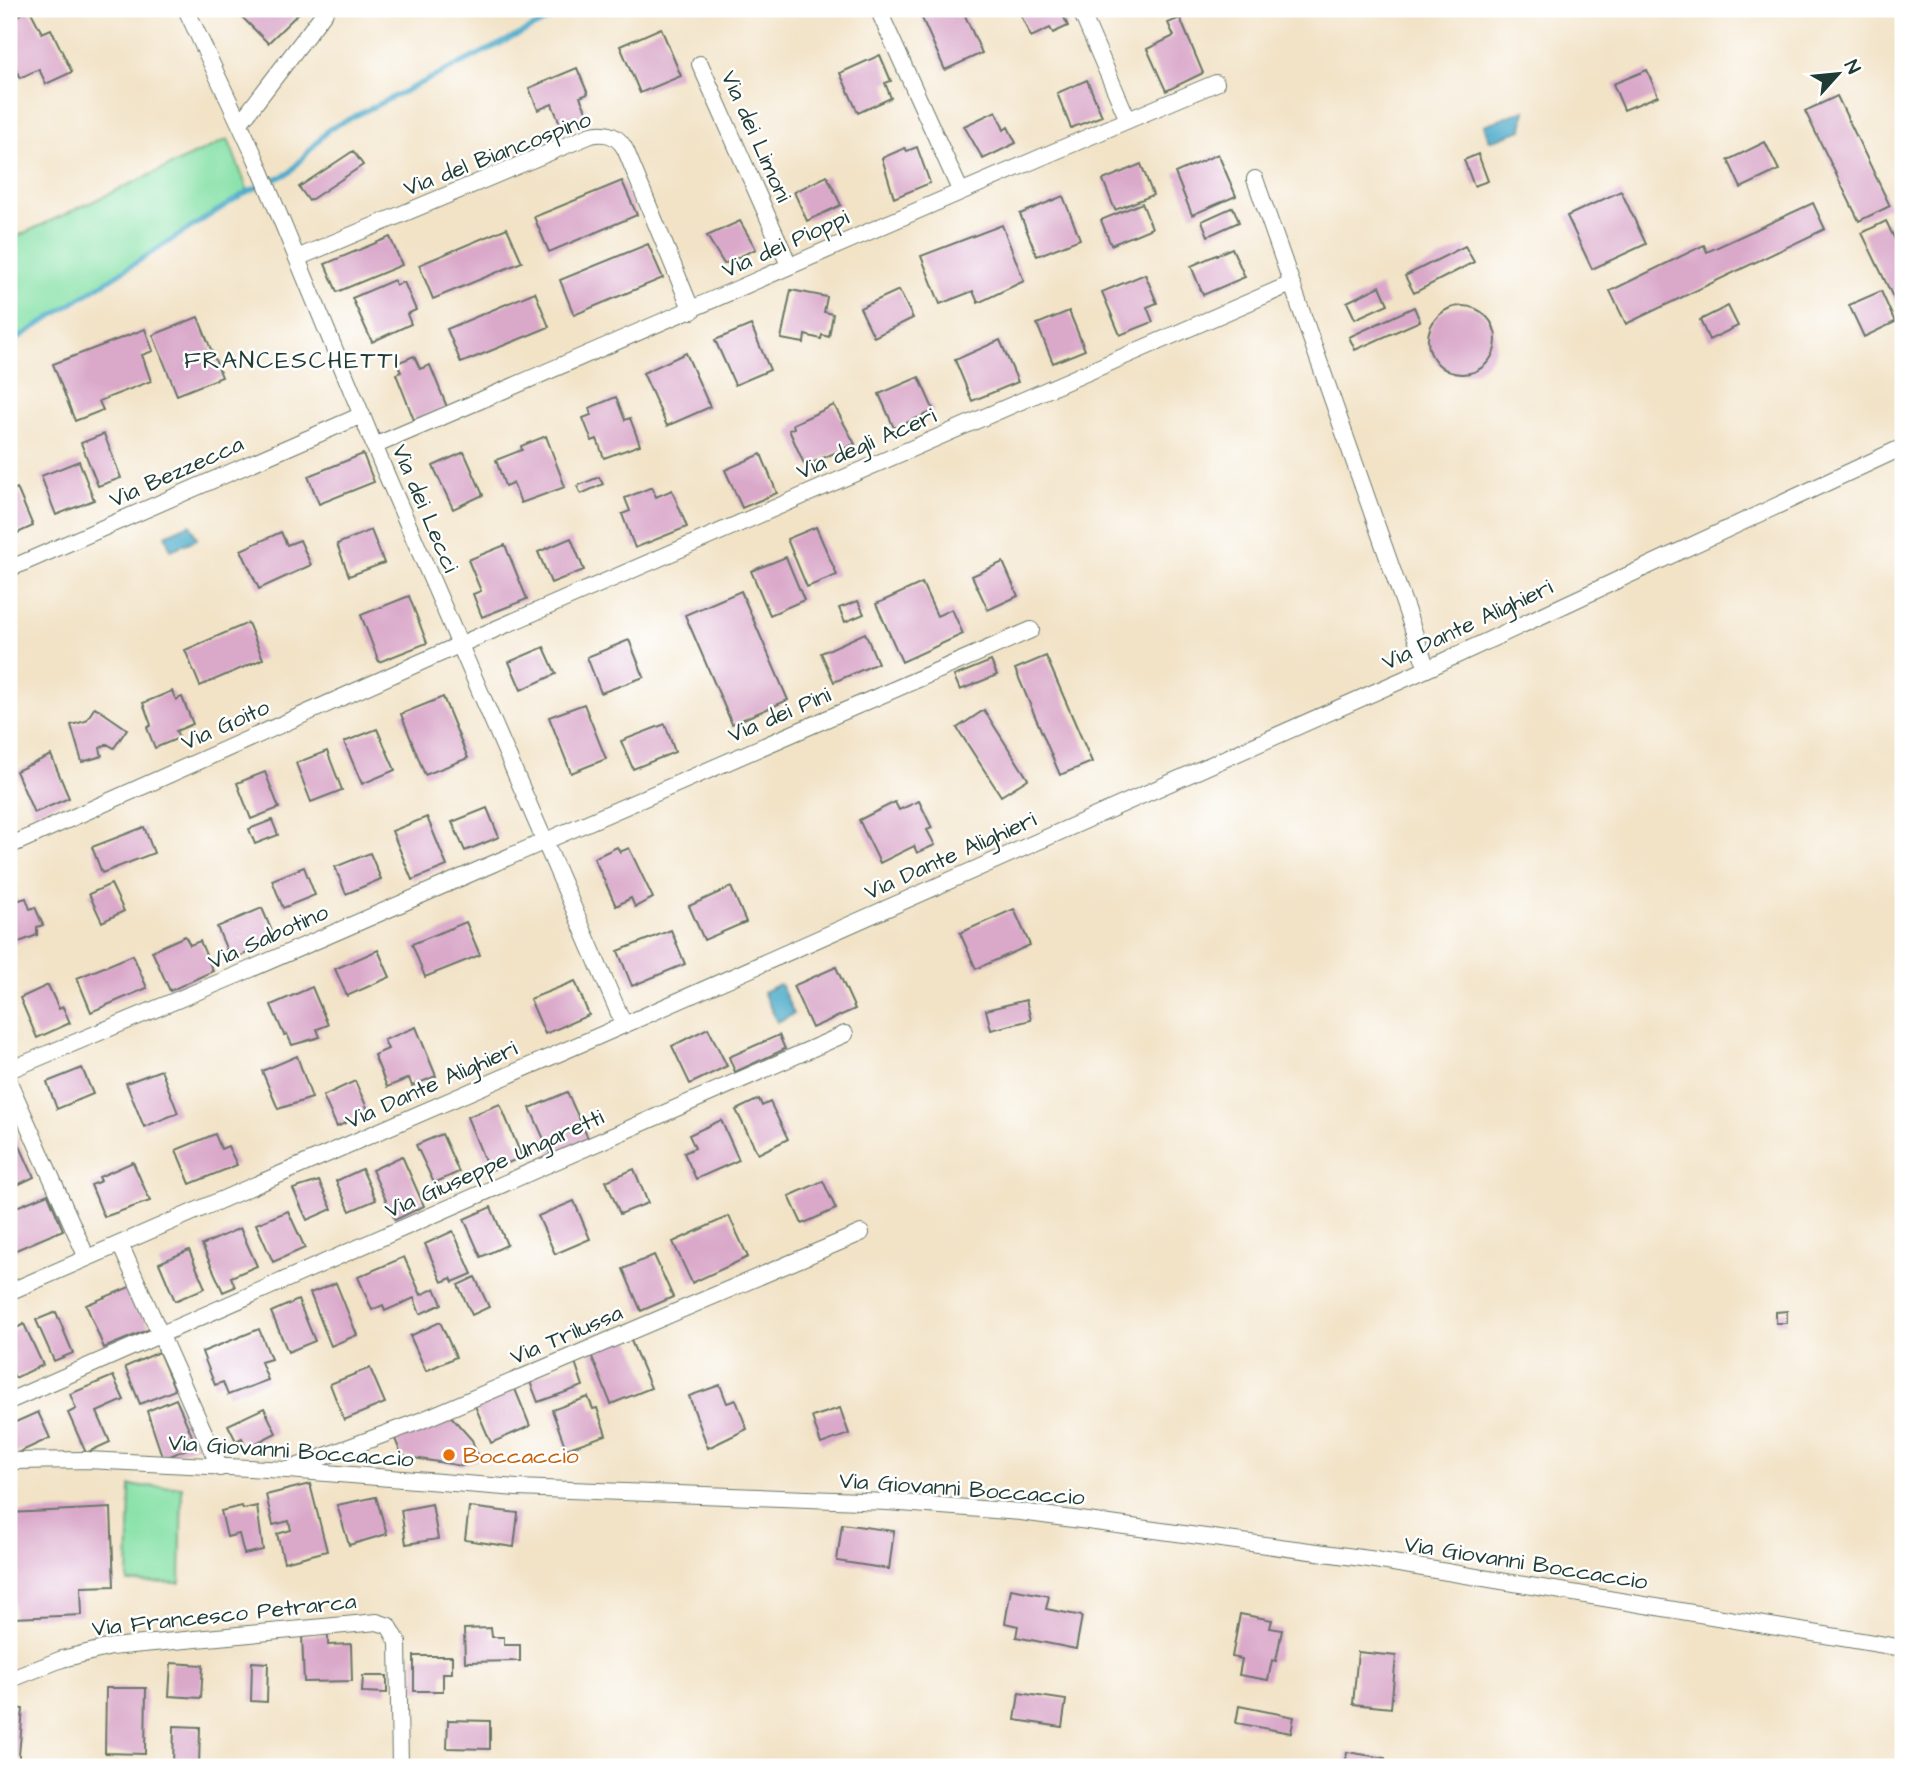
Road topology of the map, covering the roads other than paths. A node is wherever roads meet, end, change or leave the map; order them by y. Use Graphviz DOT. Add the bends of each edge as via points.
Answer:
graph roads {
  1 [pos="186,9"];
  2 [pos="327,9"];
  3 [pos="878,9"];
  4 [pos="1080,9"];
  5 [pos="700,64"];
  6 [pos="1216,83"];
  7 [pos="1128,120"];
  8 [pos="240,123"];
  9 [pos="1255,179"];
  10 [pos="960,190"];
  11 [pos="297,258"];
  12 [pos="789,265"];
  13 [pos="1291,284"];
  14 [pos="691,311"];
  15 [pos="362,415"];
  16 [pos="374,446"];
  17 [pos="1903,447"];
  18 [pos="9,569"];
  19 [pos="1031,630"];
  20 [pos="459,645"];
  21 [pos="1427,669"];
  22 [pos="544,840"];
  23 [pos="9,846"];
  24 [pos="624,1025"];
  25 [pos="845,1034"];
  26 [pos="9,1070"];
  27 [pos="9,1082"];
  28 [pos="861,1233"];
  29 [pos="120,1244"];
  30 [pos="87,1258"];
  31 [pos="9,1292"];
  32 [pos="160,1334"];
  33 [pos="9,1401"];
  34 [pos="9,1461"];
  35 [pos="220,1468"];
  36 [pos="288,1470"];
  37 [pos="1903,1648"];
  38 [pos="9,1680"];
  39 [pos="400,1767"];
  1 -- 8 [label="street, Via dei Lecci"];
  2 -- 8 [label="street"];
  3 -- 10 [label="street"];
  4 -- 7 [label="street"];
  5 -- 12 [label="street, Via dei Limoni"];
  6 -- 7 [label="street, Via dei Pioppi"];
  7 -- 10 [label="street, Via dei Pioppi"];
  8 -- 11 [label="street, Via dei Lecci"];
  9 -- 13 [label="street"];
  10 -- 12 [label="street, Via dei Pioppi"];
  11 -- 14 [label="street, Via del Biancospino" via="591,135 608,134 626,151"];
  11 -- 15 [label="street, Via dei Lecci"];
  12 -- 14 [label="street, Via dei Pioppi"];
  13 -- 20 [label="street, Via degli Aceri"];
  13 -- 21 [label="street"];
  14 -- 16 [label="street, Via dei Pioppi"];
  15 -- 16 [label="street, Via dei Lecci"];
  15 -- 18 [label="street, Via Bezzecca"];
  16 -- 20 [label="street, Via dei Lecci"];
  17 -- 21 [label="street, Via Dante Alighieri"];
  19 -- 22 [label="street, Via dei Pini"];
  20 -- 22 [label="street, Via dei Lecci"];
  20 -- 23 [label="street, Via Goito"];
  21 -- 24 [label="street, Via Dante Alighieri"];
  22 -- 24 [label="street, Via dei Lecci"];
  22 -- 26 [label="street, Via Sabotino"];
  24 -- 29 [label="street, Via Dante Alighieri"];
  25 -- 32 [label="street, Via Giuseppe Ungaretti"];
  27 -- 30 [label="street"];
  28 -- 36 [label="street, Via Trilussa" via="419,1421"];
  29 -- 30 [label="street, Via Dante Alighieri"];
  29 -- 32 [label="street"];
  30 -- 31 [label="street, Via Dante Alighieri"];
  32 -- 33 [label="street, Via Giuseppe Ungaretti"];
  32 -- 35 [label="street"];
  34 -- 35 [label="street, Via Giovanni Boccaccio"];
  35 -- 36 [label="street, Via Giovanni Boccaccio"];
  36 -- 37 [label="street, Via Giovanni Boccaccio" via="507,1487 888,1502 1021,1512 1369,1559"];
  38 -- 39 [label="street, Via Francesco Petrarca" via="62,1659 111,1647 377,1622 389,1626 398,1642"];
}
